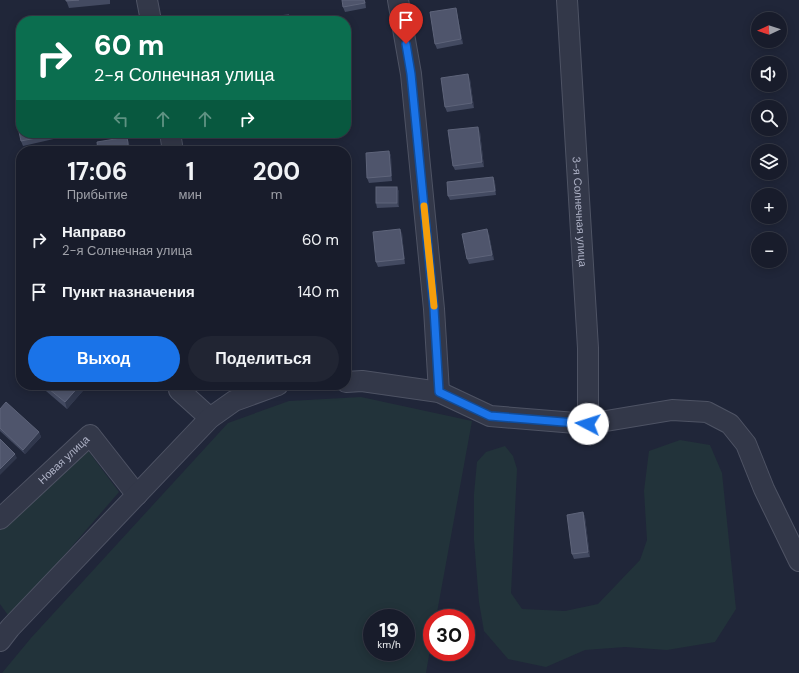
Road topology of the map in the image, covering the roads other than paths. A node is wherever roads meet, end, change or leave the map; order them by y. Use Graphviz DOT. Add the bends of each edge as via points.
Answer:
graph roads {
  1 [pos="147,0"];
  2 [pos="398,0"];
  3 [pos="567,0"];
  4 [pos="150,16"];
  5 [pos="351,382"];
  6 [pos="179,390"];
  7 [pos="250,390"];
  8 [pos="439,392"];
  9 [pos="233,393"];
  10 [pos="210,418"];
  11 [pos="588,424"];
  12 [pos="137,495"];
  13 [pos="0,519"];
  14 [pos="799,561"];
  15 [pos="3,628"];
  1 -- 4 [label="street"];
  2 -- 8 [label="street" via="411,74 434,309"];
  3 -- 11 [label="street, 3-я Солнечная улица" via="588,348"];
  5 -- 8 [label="street"];
  6 -- 10 [label="street"];
  7 -- 9 [label="street"];
  8 -- 11 [label="street" via="490,416"];
  9 -- 10 [label="street"];
  10 -- 12 [label="street"];
  11 -- 14 [label="street" via="672,410 707,412 730,424 746,444 764,489"];
  12 -- 13 [label="street, Новая улица" via="90,435"];
  12 -- 15 [label="street"];
}
